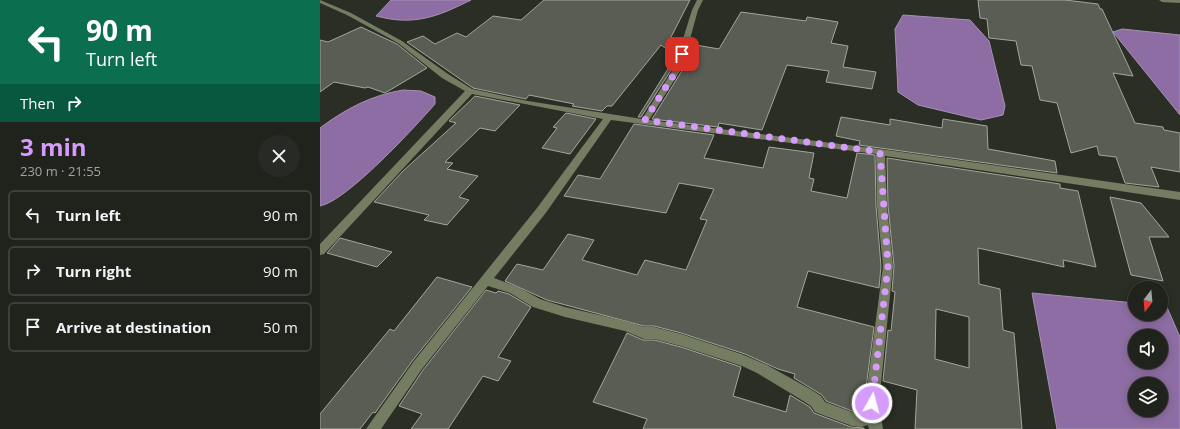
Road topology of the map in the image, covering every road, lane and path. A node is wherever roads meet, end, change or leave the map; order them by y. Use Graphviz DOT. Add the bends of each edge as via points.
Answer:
graph roads {
  1 [pos="700,0"];
  2 [pos="1162,0"];
  3 [pos="320,1"];
  4 [pos="1180,1"];
  5 [pos="470,91"];
  6 [pos="609,117"];
  7 [pos="645,120"];
  8 [pos="880,152"];
  9 [pos="1180,196"];
  10 [pos="320,251"];
  11 [pos="486,280"];
  12 [pos="874,416"];
  13 [pos="373,429"];
  14 [pos="876,429"];
  1 -- 7 [label="street" via="678,68"];
  2 -- 4 [label="street"];
  3 -- 5 [label="street" via="400,42 445,76"];
  5 -- 6 [label="street"];
  5 -- 10 [label="street"];
  6 -- 7 [label="street"];
  6 -- 11 [label="street" via="541,211"];
  7 -- 8 [label="street"];
  8 -- 9 [label="street"];
  8 -- 12 [label="street" via="888,266 872,403"];
  11 -- 12 [label="street" via="514,290 537,303 644,333 681,340 744,361 805,394 820,407 845,417 861,420"];
  11 -- 13 [label="street" via="418,365"];
  12 -- 14 [label="street"];
}
